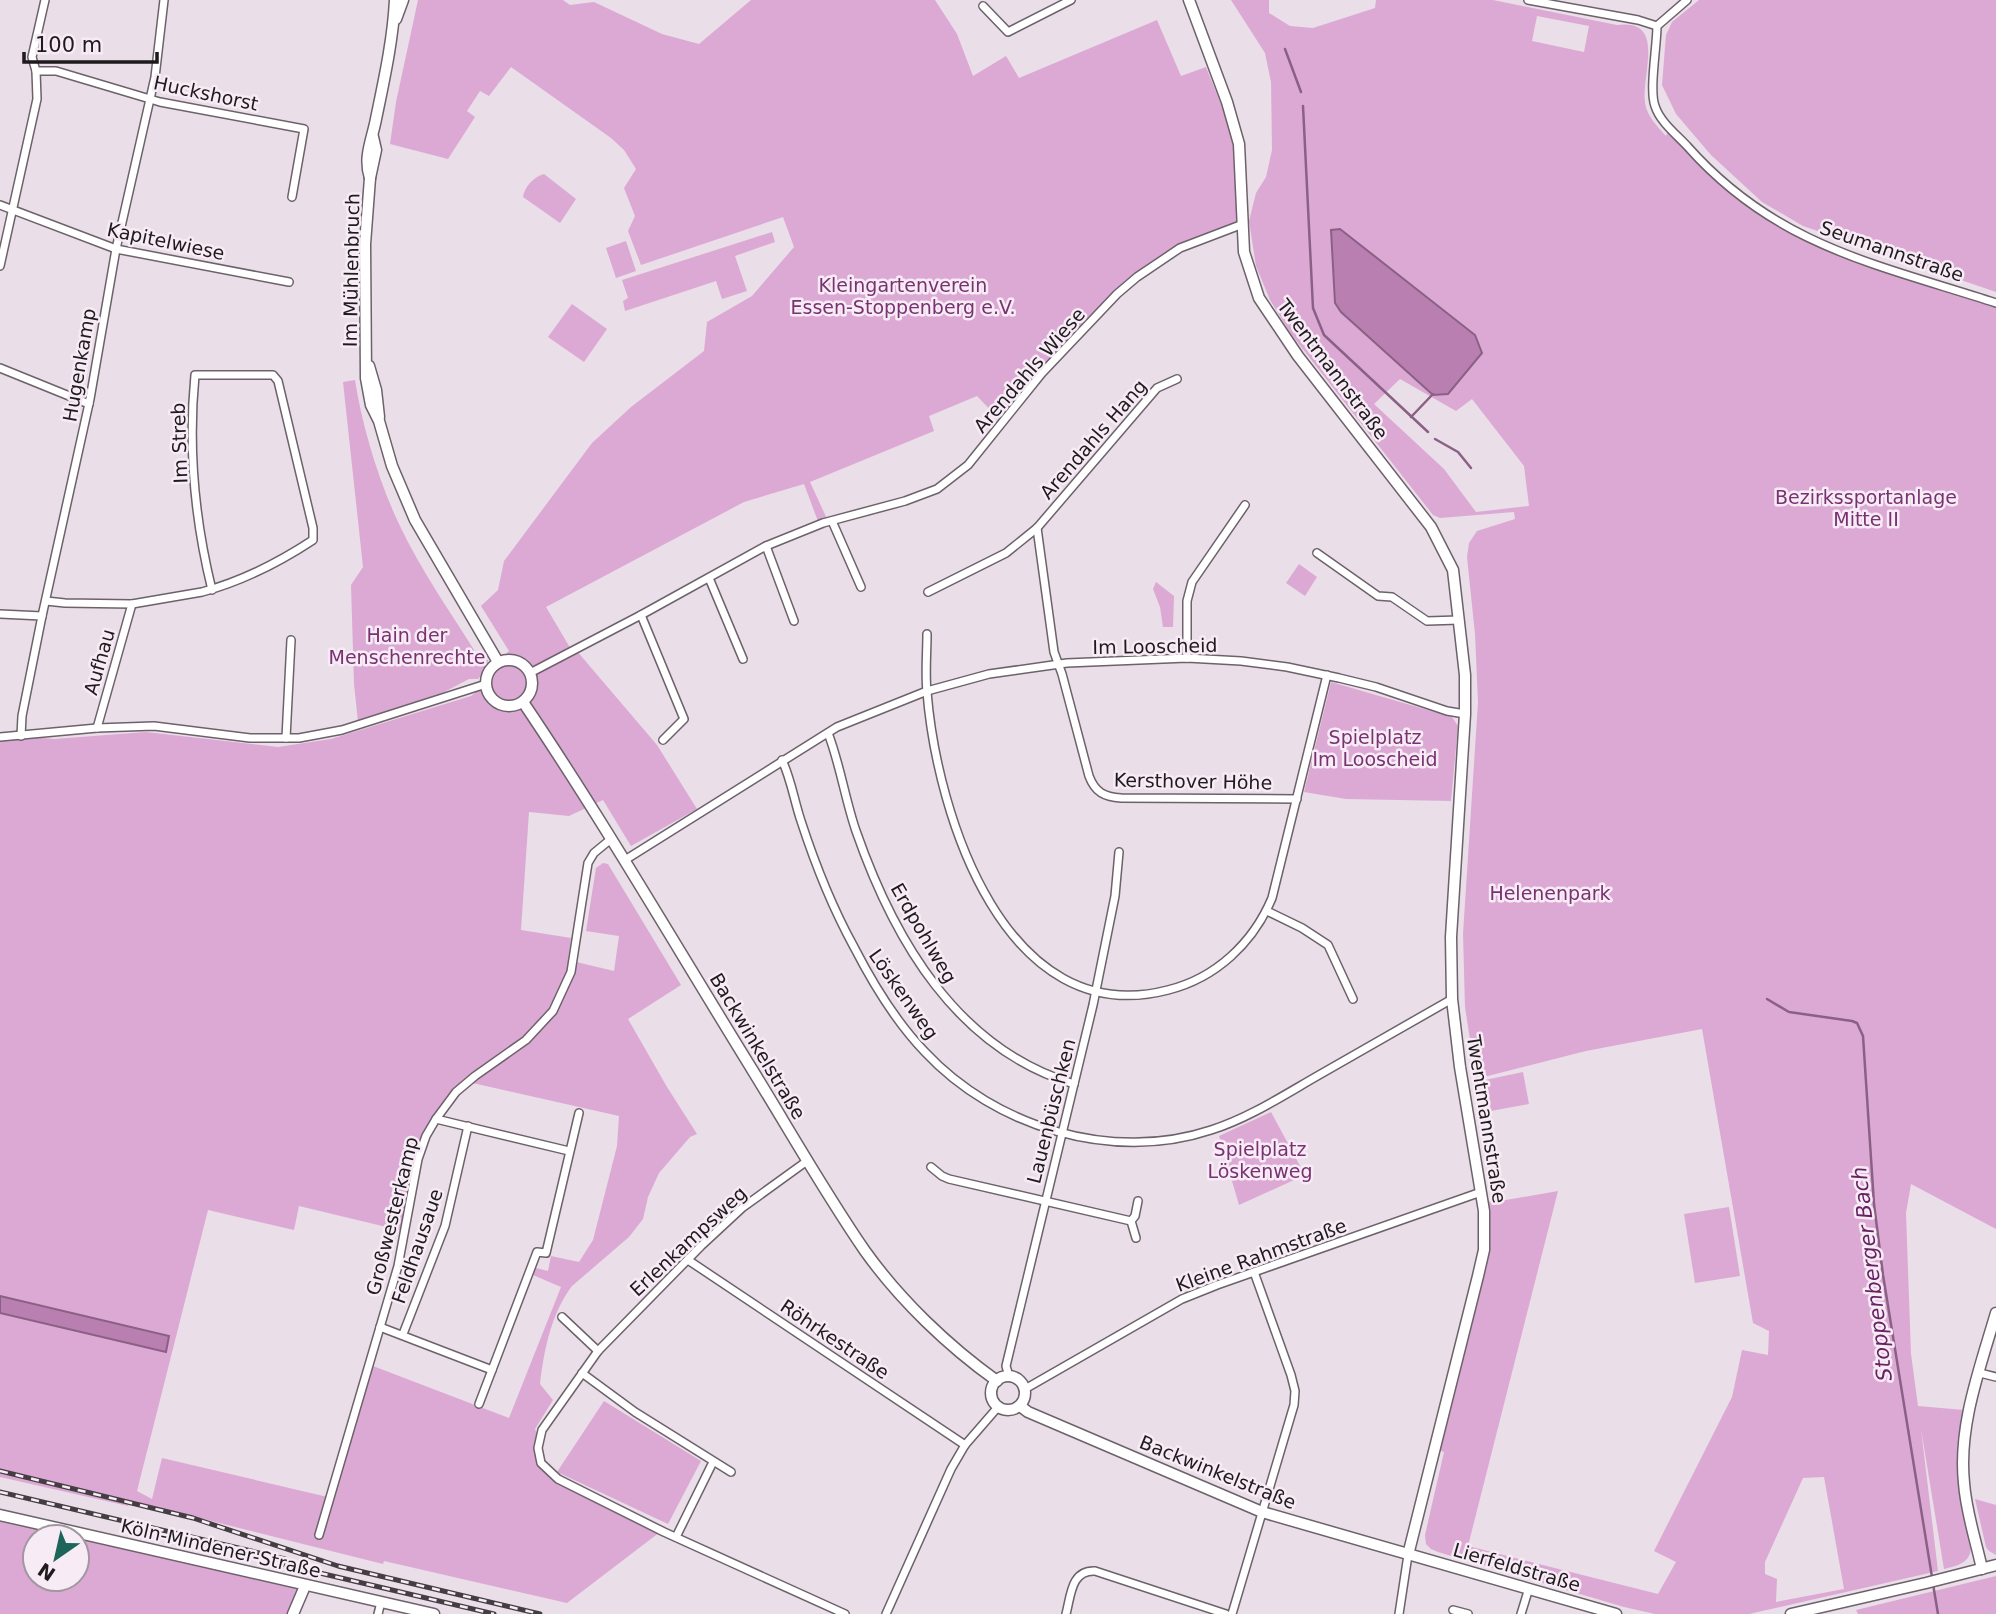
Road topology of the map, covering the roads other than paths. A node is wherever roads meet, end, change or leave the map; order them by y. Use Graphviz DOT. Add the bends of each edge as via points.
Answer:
graph roads {
  1 [pos="46,0"];
  2 [pos="164,0"];
  3 [pos="395,0"];
  4 [pos="403,0"];
  5 [pos="1070,0"];
  6 [pos="1189,0"];
  7 [pos="1528,0"];
  8 [pos="1687,0"];
  9 [pos="983,6"];
  10 [pos="394,26"];
  11 [pos="1657,26"];
  12 [pos="36,71"];
  13 [pos="150,98"];
  14 [pos="292,197"];
  15 [pos="0,205"];
  16 [pos="13,210"];
  17 [pos="1243,224"];
  18 [pos="116,248"];
  19 [pos="0,266"];
  20 [pos="289,282"];
  21 [pos="1996,303"];
  22 [pos="0,368"];
  23 [pos="1177,379"];
  24 [pos="89,404"];
  25 [pos="1245,505"];
  26 [pos="832,520"];
  27 [pos="1037,527"];
  28 [pos="766,546"];
  29 [pos="1317,553"];
  30 [pos="709,578"];
  31 [pos="861,587"];
  32 [pos="212,590"];
  33 [pos="928,592"];
  34 [pos="46,601"];
  35 [pos="132,604"];
  36 [pos="0,614"];
  37 [pos="641,615"];
  38 [pos="42,616"];
  39 [pos="1459,620"];
  40 [pos="794,621"];
  41 [pos="927,634"];
  42 [pos="291,640"];
  43 [pos="1188,658"];
  44 [pos="743,659"];
  45 [pos="498,662"];
  46 [pos="1058,663"];
  47 [pos="530,673"];
  48 [pos="1327,675"];
  49 [pos="486,684"];
  50 [pos="927,691"];
  51 [pos="523,702"];
  52 [pos="1465,714"];
  53 [pos="97,729"];
  54 [pos="828,733"];
  55 [pos="21,736"];
  56 [pos="0,737"];
  57 [pos="286,738"];
  58 [pos="663,740"];
  59 [pos="782,760"];
  60 [pos="1297,799"];
  61 [pos="611,839"];
  62 [pos="1119,852"];
  63 [pos="625,860"];
  64 [pos="1267,911"];
  65 [pos="1095,993"];
  66 [pos="1353,999"];
  67 [pos="1452,999"];
  68 [pos="1074,1084"];
  69 [pos="579,1113"];
  70 [pos="436,1119"];
  71 [pos="468,1126"];
  72 [pos="1062,1133"];
  73 [pos="569,1151"];
  74 [pos="807,1161"];
  75 [pos="930,1167"];
  76 [pos="1481,1192"];
  77 [pos="1138,1200"];
  78 [pos="1045,1201"];
  79 [pos="1131,1221"];
  80 [pos="1136,1238"];
  81 [pos="688,1260"];
  82 [pos="1254,1272"];
  83 [pos="1996,1313"];
  84 [pos="562,1317"];
  85 [pos="380,1327"];
  86 [pos="403,1334"];
  87 [pos="598,1351"];
  88 [pos="492,1370"];
  89 [pos="582,1373"];
  90 [pos="1980,1373"];
  91 [pos="1009,1376"];
  92 [pos="1996,1377"];
  93 [pos="997,1381"];
  94 [pos="1025,1389"];
  95 [pos="479,1404"];
  96 [pos="1020,1406"];
  97 [pos="998,1407"];
  98 [pos="965,1445"];
  99 [pos="713,1462"];
  100 [pos="731,1472"];
  101 [pos="1262,1512"];
  102 [pos="0,1515"];
  103 [pos="319,1535"];
  104 [pos="676,1537"];
  105 [pos="1408,1555"];
  106 [pos="1996,1565"];
  107 [pos="1982,1569"];
  108 [pos="304,1586"];
  109 [pos="1529,1588"];
  110 [pos="381,1602"];
  111 [pos="1454,1610"];
  112 [pos="293,1614"];
  113 [pos="378,1614"];
  114 [pos="434,1614"];
  115 [pos="845,1614"];
  116 [pos="886,1614"];
  117 [pos="1066,1614"];
  118 [pos="1226,1614"];
  119 [pos="1232,1614"];
  120 [pos="1399,1614"];
  121 [pos="1468,1614"];
  122 [pos="1521,1614"];
  123 [pos="1616,1614"];
  124 [pos="1791,1614"];
  1 -- 12 [label="street" via="32,57"];
  2 -- 13 [label="street, Hugenkamp"];
  3 -- 10 [label="main road, Im Mühlenbruch"];
  4 -- 10 [label="main road, Im Mühlenbruch"];
  5 -- 9 [label="street" via="1008,32"];
  6 -- 17 [label="main road, Twentmannstraße" via="1239,144"];
  7 -- 11 [label="street"];
  8 -- 11 [label="street"];
  10 -- 45 [label="main road, Im Mühlenbruch" via="373,136 376,150 365,244 367,362 379,421 415,520"];
  11 -- 21 [label="street, Seumannstraße" via="1655,106 1727,187 1771,219 1832,250"];
  12 -- 13 [label="street, Huckshorst" via="56,71"];
  12 -- 16 [label="street" via="37,99"];
  13 -- 14 [label="street, Huckshorst" via="303,129"];
  13 -- 18 [label="street, Hugenkamp"];
  15 -- 16 [label="street, Kapitelwiese"];
  16 -- 18 [label="street, Kapitelwiese"];
  16 -- 19 [label="street"];
  17 -- 26 [label="street, Arendahls Wiese" via="1180,248 1147,268 1042,373 954,477 920,496"];
  17 -- 39 [label="main road, Twentmannstraße" via="1244,251 1259,298 1439,540 1453,570"];
  18 -- 20 [label="street, Kapitelwiese"];
  18 -- 24 [label="street, Hugenkamp"];
  22 -- 24 [label="street"];
  23 -- 27 [label="street, Arendahls Hang" via="1157,388"];
  24 -- 34 [label="street, Hugenkamp"];
  25 -- 43 [label="street" via="1192,582 1187,601"];
  26 -- 28 [label="street, Arendahls Wiese"];
  26 -- 31 [label="street"];
  27 -- 33 [label="street, Arendahls Hang" via="1006,553"];
  27 -- 46 [label="street, Arendahls Hang"];
  28 -- 30 [label="street, Arendahls Wiese"];
  28 -- 40 [label="street"];
  29 -- 39 [label="street" via="1378,596 1392,597 1427,621"];
  30 -- 37 [label="street, Arendahls Wiese"];
  30 -- 44 [label="street"];
  32 -- 32 [label="street, Im Streb" via="195,481 195,375 273,375 314,537 262,570"];
  32 -- 35 [label="street"];
  34 -- 35 [label="street"];
  34 -- 38 [label="street, Hugenkamp"];
  35 -- 53 [label="street, Aufhau"];
  36 -- 38 [label="street"];
  37 -- 47 [label="street, Arendahls Wiese"];
  37 -- 58 [label="street" via="684,719"];
  38 -- 55 [label="street, Hugenkamp"];
  39 -- 52 [label="main road, Twentmannstraße"];
  41 -- 50 [label="street"];
  42 -- 57 [label="street"];
  43 -- 46 [label="street, Im Looscheid"];
  43 -- 48 [label="street, Im Looscheid"];
  45 -- 47 [label="main road" via="514,660"];
  45 -- 49 [label="main road" via="489,671"];
  46 -- 50 [label="street, Im Looscheid" via="989,674"];
  46 -- 60 [label="street, Kersthover Höhe" via="1089,776 1100,793 1121,798"];
  47 -- 51 [label="main road" via="531,689"];
  48 -- 52 [label="street, Im Looscheid"];
  48 -- 60 [label="street"];
  49 -- 51 [label="main road" via="498,703"];
  49 -- 57 [label="street" via="342,730"];
  50 -- 54 [label="street, Im Looscheid"];
  50 -- 65 [label="street" via="944,789 987,895 1007,929 1033,958 1063,979"];
  51 -- 61 [label="main road, Backwinkelstraße"];
  52 -- 67 [label="main road, Twentmannstraße" via="1451,937"];
  53 -- 55 [label="street"];
  53 -- 57 [label="street" via="154,726"];
  54 -- 59 [label="street, Im Looscheid"];
  54 -- 68 [label="street, Erdpohlweg" via="872,874 939,992 1007,1054"];
  55 -- 56 [label="street"];
  59 -- 63 [label="street, Im Looscheid"];
  59 -- 72 [label="street, Löskenweg" via="812,854 841,922 908,1033 974,1094 1015,1116"];
  60 -- 64 [label="street"];
  61 -- 63 [label="main road, Backwinkelstraße"];
  61 -- 70 [label="street, Großwesterkamp" via="588,863 571,972 552,1011 526,1040 465,1084"];
  62 -- 65 [label="street, Lauenbüschken"];
  63 -- 74 [label="main road, Backwinkelstraße"];
  64 -- 65 [label="street" via="1236,953 1202,978 1156,993"];
  64 -- 66 [label="street" via="1328,945"];
  65 -- 68 [label="street, Lauenbüschken"];
  67 -- 72 [label="street, Löskenweg" via="1265,1107 1214,1129 1140,1142"];
  67 -- 76 [label="main road, Twentmannstraße"];
  68 -- 72 [label="street, Lauenbüschken"];
  69 -- 73 [label="street"];
  70 -- 71 [label="street"];
  70 -- 85 [label="street, Großwesterkamp" via="418,1159 398,1266"];
  71 -- 73 [label="street"];
  71 -- 86 [label="street, Feldhausaue" via="444,1226"];
  72 -- 78 [label="street, Lauenbüschken"];
  73 -- 88 [label="street" via="546,1253 537,1252"];
  74 -- 81 [label="street, Erlenkampsweg" via="742,1208"];
  74 -- 93 [label="main road, Backwinkelstraße" via="888,1280 958,1352"];
  75 -- 78 [label="street" via="949,1179"];
  76 -- 82 [label="street, Kleine Rahmstraße"];
  76 -- 105 [label="main road, Twentmannstraße" via="1484,1250"];
  77 -- 79 [label="street"];
  78 -- 79 [label="street"];
  78 -- 91 [label="street, Lauenbüschken" via="1006,1366"];
  79 -- 80 [label="street"];
  81 -- 87 [label="street, Erlenkampsweg"];
  81 -- 98 [label="street, Röhrkestraße"];
  82 -- 94 [label="street, Kleine Rahmstraße" via="1182,1300"];
  82 -- 101 [label="street" via="1295,1391"];
  83 -- 90 [label="main road"];
  84 -- 87 [label="street"];
  85 -- 86 [label="street"];
  85 -- 103 [label="street, Großwesterkamp"];
  86 -- 88 [label="street"];
  87 -- 89 [label="street, Erlenkampsweg"];
  88 -- 95 [label="street"];
  89 -- 99 [label="street"];
  89 -- 104 [label="street, Erlenkampsweg" via="542,1430 538,1444 541,1463 558,1479"];
  90 -- 92 [label="street"];
  90 -- 107 [label="main road" via="1967,1423 1963,1468"];
  91 -- 93 [label="main road"];
  91 -- 94 [label="main road"];
  93 -- 97 [label="main road" via="991,1392"];
  94 -- 96 [label="main road"];
  96 -- 97 [label="main road" via="1010,1410"];
  96 -- 101 [label="main road, Backwinkelstraße"];
  97 -- 98 [label="street"];
  98 -- 116 [label="street"];
  99 -- 100 [label="street"];
  99 -- 104 [label="street"];
  101 -- 105 [label="main road, Backwinkelstraße"];
  101 -- 119 [label="street"];
  102 -- 108 [label="main road, Köln-Mindener-Straße"];
  104 -- 115 [label="street, Erlenkampsweg"];
  105 -- 109 [label="main road, Lierfeldstraße"];
  105 -- 120 [label="street, Twentmannstraße"];
  106 -- 107 [label="main road"];
  107 -- 124 [label="main road"];
  108 -- 110 [label="main road, Köln-Mindener-Straße"];
  108 -- 112 [label="main road"];
  109 -- 122 [label="street"];
  109 -- 123 [label="main road, Lierfeldstraße"];
  110 -- 113 [label="street"];
  110 -- 114 [label="main road, Köln-Mindener-Straße"];
  111 -- 121 [label="street"];
  117 -- 118 [label="street" via="1075,1580 1086,1570"];
}
